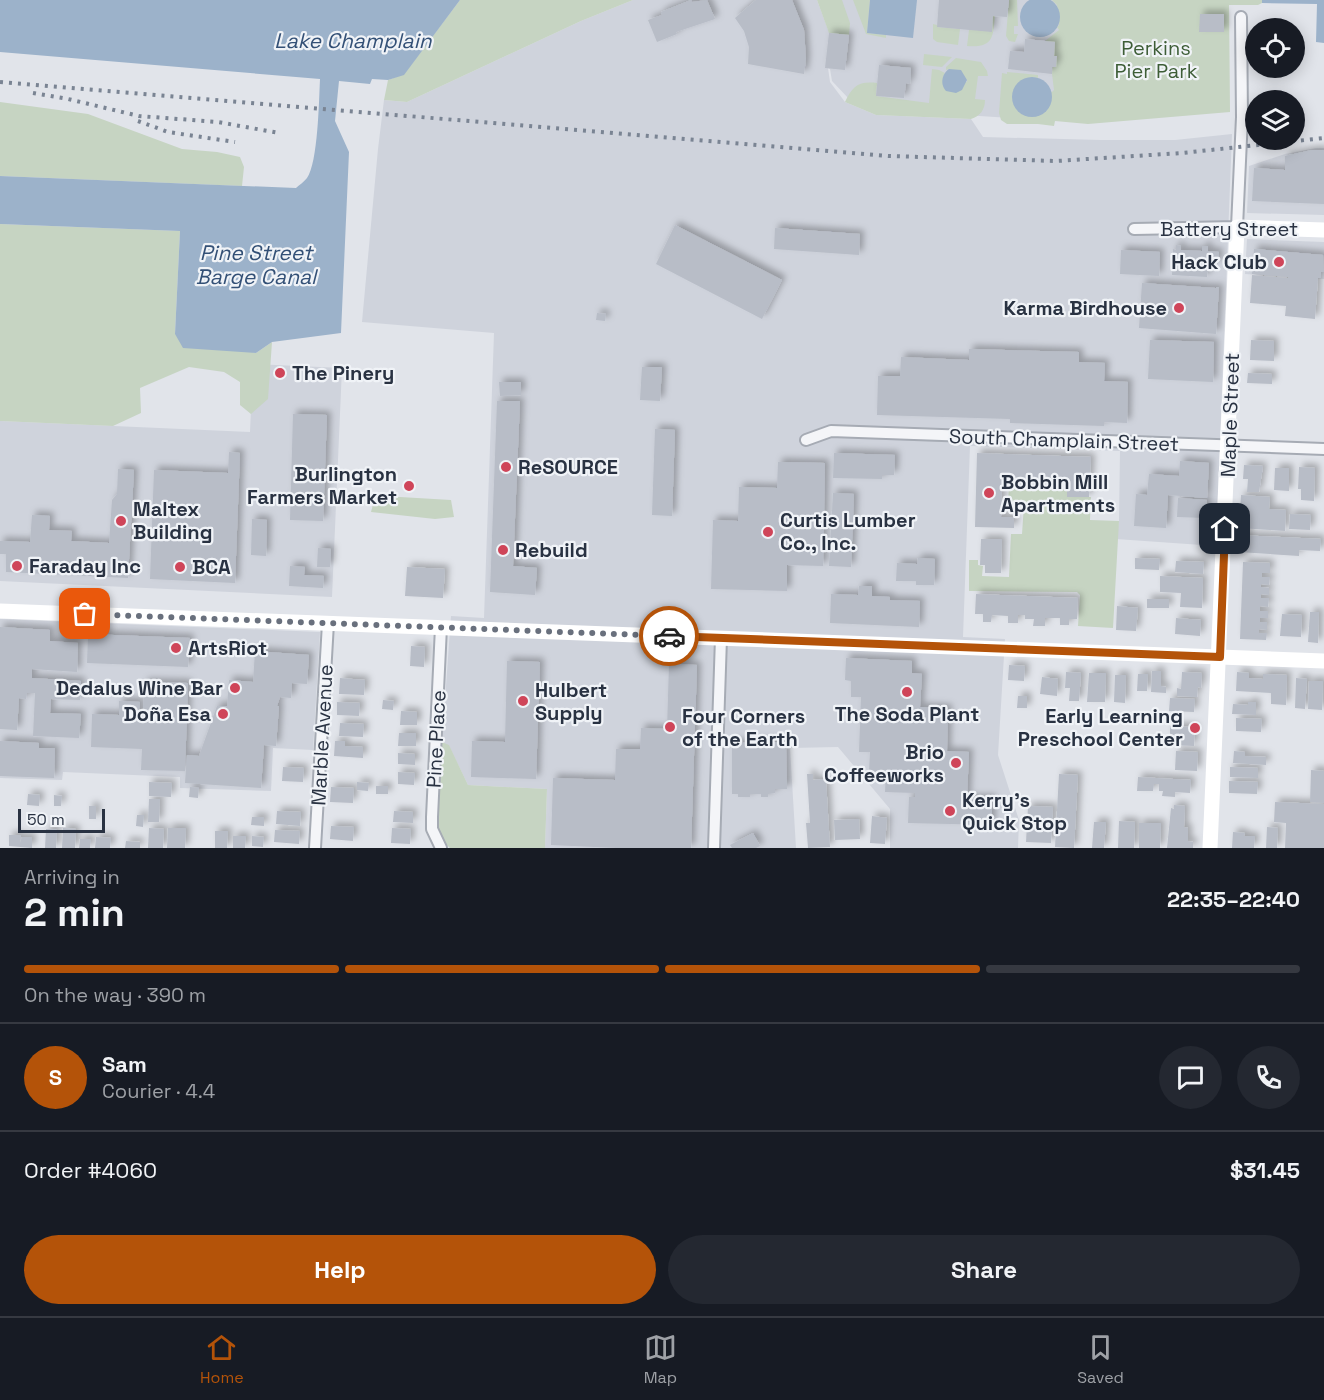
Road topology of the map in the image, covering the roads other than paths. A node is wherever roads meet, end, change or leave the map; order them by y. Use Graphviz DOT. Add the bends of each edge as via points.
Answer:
graph roads {
  1 [pos="1241,17"];
  2 [pos="1237,227"];
  3 [pos="1134,229"];
  4 [pos="1324,230"];
  5 [pos="806,440"];
  6 [pos="1228,446"];
  7 [pos="1324,449"];
  8 [pos="0,611"];
  9 [pos="328,623"];
  10 [pos="441,627"];
  11 [pos="721,638"];
  12 [pos="1220,657"];
  13 [pos="1324,661"];
  14 [pos="315,848"];
  15 [pos="441,848"];
  16 [pos="714,848"];
  17 [pos="1210,848"];
  1 -- 2 [label="street, Maple Street"];
  2 -- 3 [label="street, Battery Street"];
  2 -- 4 [label="main road, Battery Street"];
  2 -- 6 [label="main road, Maple Street"];
  5 -- 6 [label="street, South Champlain Street" via="831,431"];
  6 -- 7 [label="street, South Champlain Street"];
  6 -- 12 [label="main road, Maple Street"];
  8 -- 9 [label="main road"];
  9 -- 10 [label="main road"];
  9 -- 14 [label="street, Marble Avenue"];
  10 -- 11 [label="main road"];
  10 -- 15 [label="street, Pine Place" via="432,817 432,829"];
  11 -- 12 [label="main road"];
  11 -- 16 [label="street"];
  12 -- 13 [label="main road"];
  12 -- 17 [label="main road, Maple Street"];
}
